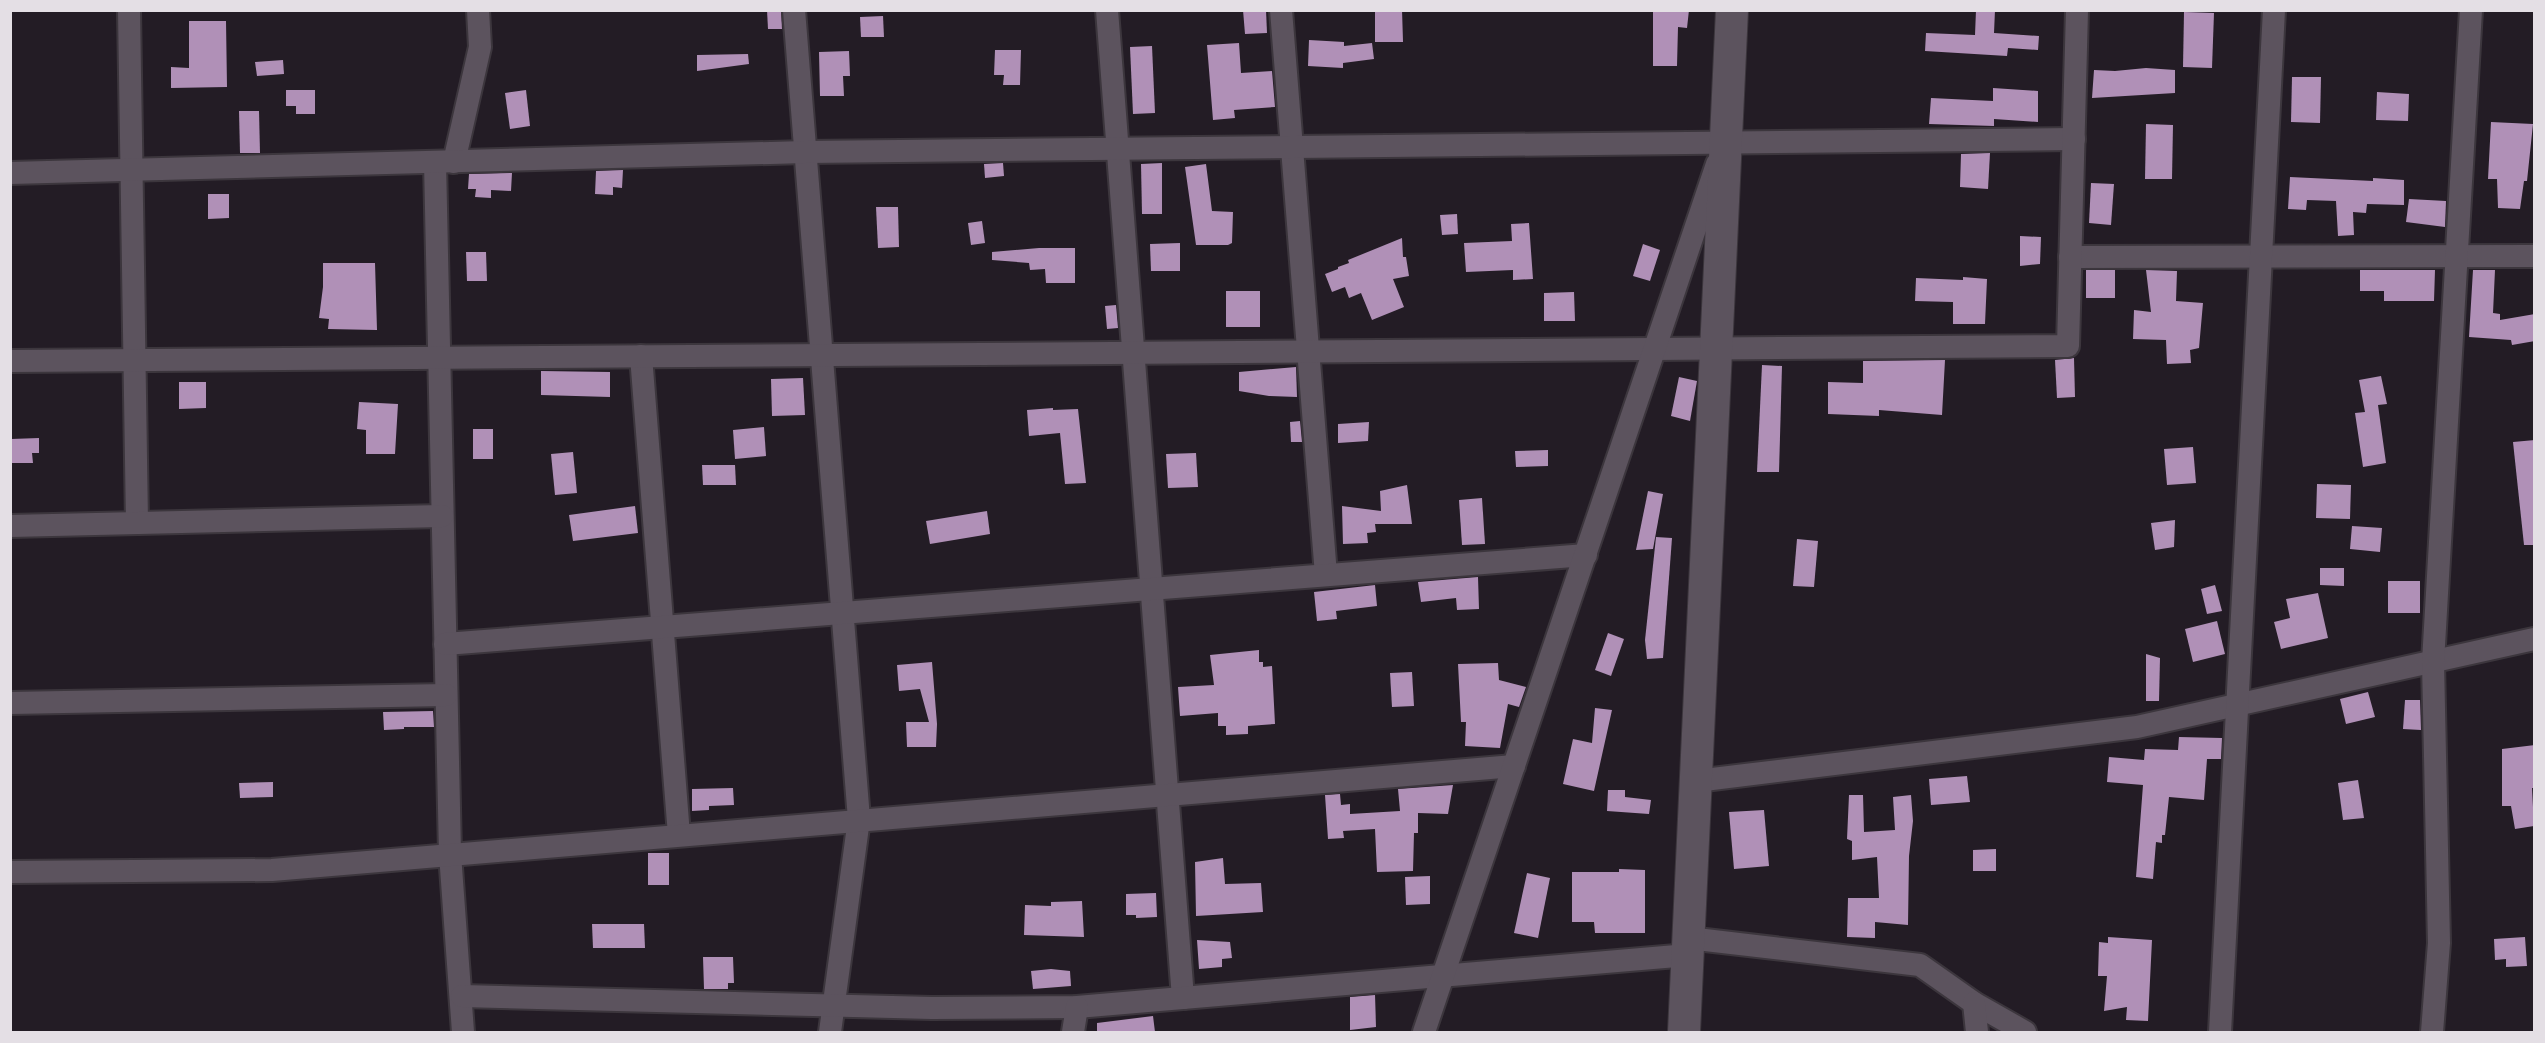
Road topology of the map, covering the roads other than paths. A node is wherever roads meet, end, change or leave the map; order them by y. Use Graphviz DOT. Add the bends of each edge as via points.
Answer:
graph roads {
  1 [pos="129,10"];
  2 [pos="478,10"];
  3 [pos="794,10"];
  4 [pos="1107,10"];
  5 [pos="1281,10"];
  6 [pos="1732,10"];
  7 [pos="2077,10"];
  8 [pos="2274,10"];
  9 [pos="2472,10"];
  10 [pos="2074,139"];
  11 [pos="1724,142"];
  12 [pos="1292,147"];
  13 [pos="1118,149"];
  14 [pos="806,152"];
  15 [pos="444,162"];
  16 [pos="132,170"];
  17 [pos="10,173"];
  18 [pos="2457,256"];
  19 [pos="2535,256"];
  20 [pos="2070,257"];
  21 [pos="2261,257"];
  22 [pos="1655,349"];
  23 [pos="1715,349"];
  24 [pos="1308,352"];
  25 [pos="1133,353"];
  26 [pos="822,355"];
  27 [pos="641,356"];
  28 [pos="439,358"];
  29 [pos="135,360"];
  30 [pos="10,361"];
  31 [pos="442,516"];
  32 [pos="137,523"];
  33 [pos="10,526"];
  34 [pos="1586,555"];
  35 [pos="1326,575"];
  36 [pos="1151,589"];
  37 [pos="842,613"];
  38 [pos="663,627"];
  39 [pos="2535,639"];
  40 [pos="445,644"];
  41 [pos="2433,662"];
  42 [pos="446,694"];
  43 [pos="10,703"];
  44 [pos="2237,705"];
  45 [pos="1514,766"];
  46 [pos="1696,781"];
  47 [pos="1167,794"];
  48 [pos="859,819"];
  49 [pos="679,835"];
  50 [pos="450,854"];
  51 [pos="10,872"];
  52 [pos="1688,947"];
  53 [pos="1443,976"];
  54 [pos="462,996"];
  55 [pos="1182,998"];
  56 [pos="1974,1003"];
  57 [pos="833,1005"];
  58 [pos="1077,1006"];
  59 [pos="463,1032"];
  60 [pos="830,1032"];
  61 [pos="1073,1032"];
  62 [pos="1424,1032"];
  63 [pos="1684,1032"];
  64 [pos="1977,1032"];
  65 [pos="2025,1032"];
  66 [pos="2220,1032"];
  67 [pos="2432,1032"];
  1 -- 16 [label="street"];
  2 -- 15 [label="street" via="480,47"];
  3 -- 14 [label="street"];
  4 -- 13 [label="street"];
  5 -- 12 [label="street"];
  6 -- 11 [label="main road"];
  7 -- 10 [label="street"];
  8 -- 21 [label="street"];
  9 -- 18 [label="street"];
  10 -- 11 [label="street"];
  10 -- 20 [label="street"];
  11 -- 12 [label="street"];
  11 -- 22 [label="street"];
  11 -- 23 [label="main road"];
  12 -- 13 [label="street"];
  12 -- 24 [label="street"];
  13 -- 14 [label="street"];
  13 -- 25 [label="street"];
  14 -- 15 [label="street"];
  14 -- 26 [label="street"];
  15 -- 16 [label="street"];
  15 -- 28 [label="street"];
  16 -- 17 [label="street"];
  16 -- 29 [label="street"];
  18 -- 19 [label="street"];
  18 -- 21 [label="street"];
  18 -- 41 [label="street"];
  20 -- 21 [label="street"];
  20 -- 23 [label="street" via="2068,346"];
  21 -- 44 [label="street"];
  22 -- 23 [label="street"];
  22 -- 24 [label="street"];
  22 -- 34 [label="street"];
  23 -- 46 [label="main road"];
  24 -- 25 [label="street"];
  24 -- 35 [label="street"];
  25 -- 26 [label="street"];
  25 -- 36 [label="street"];
  26 -- 27 [label="street"];
  26 -- 37 [label="street"];
  27 -- 28 [label="street"];
  27 -- 38 [label="street"];
  28 -- 29 [label="street"];
  28 -- 31 [label="street"];
  29 -- 30 [label="street"];
  29 -- 32 [label="street"];
  31 -- 32 [label="street"];
  31 -- 40 [label="street"];
  32 -- 33 [label="street"];
  34 -- 35 [label="street"];
  34 -- 45 [label="street"];
  35 -- 36 [label="street"];
  36 -- 37 [label="street"];
  36 -- 47 [label="street"];
  37 -- 38 [label="street"];
  37 -- 48 [label="street"];
  38 -- 40 [label="street"];
  38 -- 49 [label="street"];
  39 -- 41 [label="street"];
  40 -- 42 [label="street"];
  41 -- 44 [label="street"];
  41 -- 67 [label="street" via="2439,944"];
  42 -- 43 [label="street"];
  42 -- 50 [label="street"];
  44 -- 46 [label="street" via="2137,727"];
  44 -- 66 [label="street"];
  45 -- 47 [label="street"];
  45 -- 53 [label="street"];
  46 -- 52 [label="main road"];
  47 -- 48 [label="street"];
  47 -- 55 [label="street"];
  48 -- 49 [label="street"];
  48 -- 57 [label="street"];
  49 -- 50 [label="street"];
  50 -- 51 [label="street" via="272,870"];
  50 -- 54 [label="street"];
  52 -- 53 [label="street"];
  52 -- 56 [label="street" via="1920,965"];
  52 -- 63 [label="main road"];
  53 -- 55 [label="street"];
  53 -- 62 [label="street"];
  54 -- 57 [label="street"];
  54 -- 59 [label="street"];
  55 -- 58 [label="street"];
  56 -- 64 [label="street"];
  56 -- 65 [label="street"];
  57 -- 58 [label="street"];
  57 -- 60 [label="street"];
  58 -- 61 [label="street"];
}
